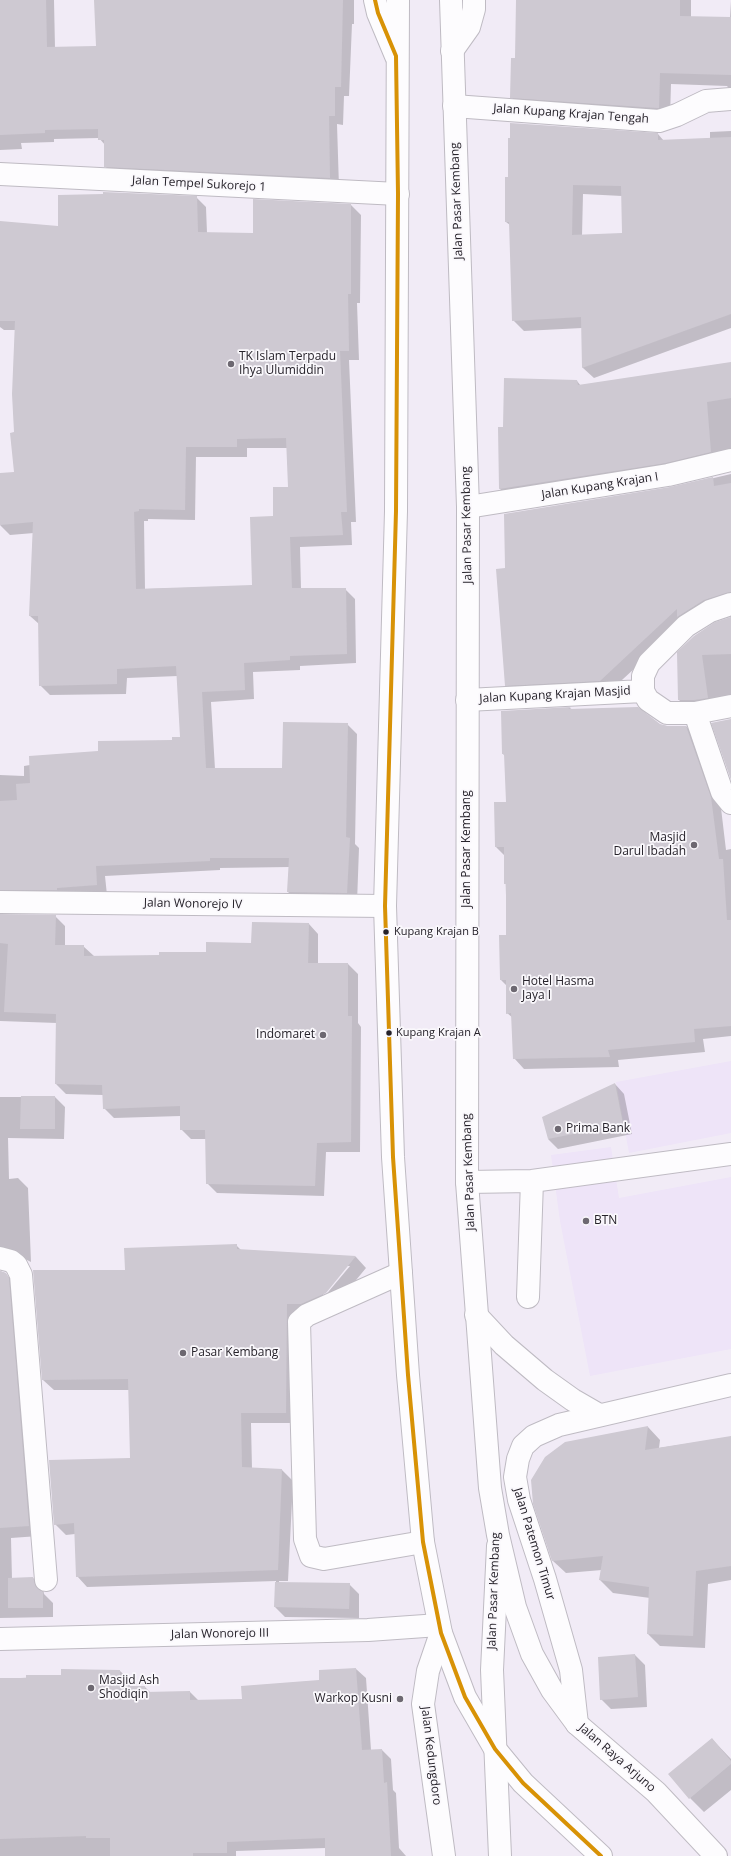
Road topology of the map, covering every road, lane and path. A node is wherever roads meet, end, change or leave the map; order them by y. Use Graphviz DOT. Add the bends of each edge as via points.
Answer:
graph roads {
  1 [pos="375,0"];
  2 [pos="398,0"];
  3 [pos="450,0"];
  4 [pos="474,0"];
  5 [pos="452,51"];
  6 [pos="396,56"];
  7 [pos="731,99"];
  8 [pos="454,106"];
  9 [pos="0,174"];
  10 [pos="398,194"];
  11 [pos="731,460"];
  12 [pos="468,507"];
  13 [pos="731,604"];
  14 [pos="643,691"];
  15 [pos="467,700"];
  16 [pos="731,706"];
  17 [pos="695,713"];
  18 [pos="731,803"];
  19 [pos="0,902"];
  20 [pos="385,906"];
  21 [pos="731,1154"];
  22 [pos="532,1181"];
  23 [pos="467,1182"];
  24 [pos="0,1258"];
  25 [pos="401,1273"];
  26 [pos="528,1297"];
  27 [pos="476,1314"];
  28 [pos="731,1386"];
  29 [pos="598,1415"];
  30 [pos="498,1535"];
  31 [pos="423,1542"];
  32 [pos="46,1580"];
  33 [pos="440,1629"];
  34 [pos="0,1639"];
  35 [pos="577,1724"];
  36 [pos="495,1749"];
  37 [pos="444,1856"];
  38 [pos="500,1856"];
  39 [pos="601,1856"];
  40 [pos="716,1856"];
  1 -- 6 [label="main road"];
  2 -- 6 [label="main road"];
  3 -- 5 [label="main road, Jalan Pasar Kembang"];
  4 -- 5 [label="main road" via="468,27"];
  5 -- 8 [label="main road, Jalan Pasar Kembang"];
  6 -- 10 [label="main road"];
  7 -- 8 [label="main road, Jalan Kupang Krajan Tengah" via="706,101 659,121"];
  8 -- 12 [label="main road, Jalan Pasar Kembang"];
  9 -- 10 [label="main road, Jalan Tempel Sukorejo 1"];
  10 -- 20 [label="main road" via="396,511"];
  11 -- 12 [label="main road, Jalan Kupang Krajan I" via="668,475"];
  12 -- 15 [label="main road, Jalan Pasar Kembang"];
  13 -- 14 [label="main road, Jalan Kupang Krajan Masjid" via="710,611 686,626 665,646 646,669 643,676"];
  14 -- 15 [label="main road, Jalan Kupang Krajan Masjid"];
  14 -- 17 [label="main road, Jalan Kupang Krajan Masjid" via="648,700 667,713"];
  15 -- 23 [label="main road, Jalan Pasar Kembang"];
  16 -- 17 [label="main road, Jalan Kupang Krajan Masjid"];
  17 -- 18 [label="main road" via="722,792"];
  19 -- 20 [label="main road, Jalan Wonorejo IV"];
  20 -- 25 [label="main road" via="393,1157"];
  21 -- 22 [label="main road"];
  22 -- 23 [label="main road"];
  22 -- 26 [label="main road"];
  23 -- 27 [label="main road, Jalan Pasar Kembang"];
  24 -- 32 [label="main road" via="16,1265 20,1275"];
  25 -- 31 [label="main road"];
  25 -- 31 [label="main road" via="307,1315 299,1322 305,1539 311,1556 324,1559"];
  27 -- 29 [label="main road" via="504,1345 545,1380"];
  27 -- 30 [label="main road, Jalan Pasar Kembang" via="490,1488"];
  28 -- 29 [label="main road, Jalan Patemon Timur"];
  29 -- 35 [label="main road, Jalan Patemon Timur" via="559,1425 534,1436 523,1446 515,1477 518,1500 545,1578 571,1670"];
  30 -- 35 [label="main road, Jalan Raya Arjuno" via="515,1607 532,1654 552,1690"];
  30 -- 36 [label="main road, Jalan Pasar Kembang" via="492,1670"];
  31 -- 33 [label="main road"];
  33 -- 34 [label="main road, Jalan Wonorejo III"];
  33 -- 36 [label="main road" via="466,1697"];
  33 -- 37 [label="main road, Jalan Kedungdoro" via="428,1671 424,1704"];
  35 -- 40 [label="main road, Jalan Raya Arjuno" via="656,1792"];
  36 -- 38 [label="main road"];
  36 -- 39 [label="main road" via="523,1783"];
}
